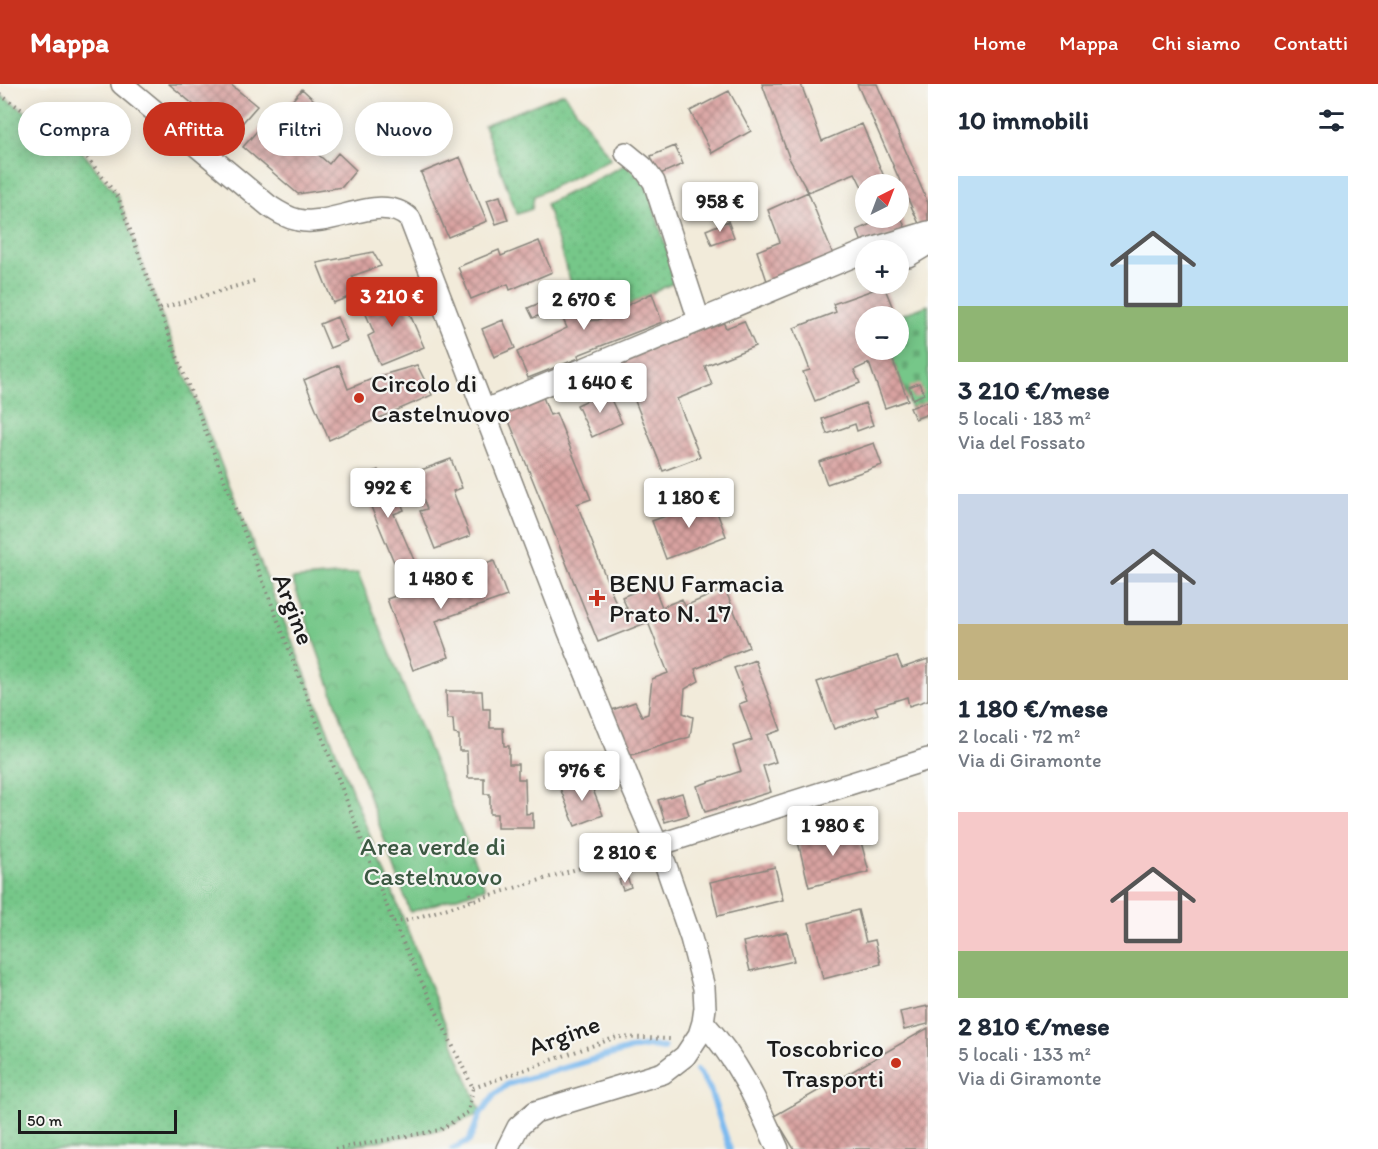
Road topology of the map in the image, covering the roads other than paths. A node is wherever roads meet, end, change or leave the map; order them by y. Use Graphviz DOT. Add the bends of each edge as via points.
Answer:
graph roads {
  1 [pos="122,84"];
  2 [pos="626,153"];
  3 [pos="928,232"];
  4 [pos="902,240"];
  5 [pos="928,244"];
  6 [pos="909,255"];
  7 [pos="855,256"];
  8 [pos="699,320"];
  9 [pos="483,411"];
  10 [pos="928,759"];
  11 [pos="658,845"];
  12 [pos="703,1023"];
  13 [pos="507,1149"];
  14 [pos="778,1149"];
  1 -- 9 [label="street" via="268,206 290,218 323,220 382,207 404,214 414,226"];
  2 -- 8 [label="street" via="654,182"];
  3 -- 4 [label="street"];
  5 -- 6 [label="street"];
  7 -- 8 [label="street"];
  8 -- 9 [label="street"];
  9 -- 11 [label="street"];
  10 -- 11 [label="street"];
  11 -- 12 [label="street" via="700,970 705,998"];
  12 -- 13 [label="street" via="692,1047 674,1066 650,1078 535,1112 519,1127"];
  12 -- 14 [label="street" via="724,1045 751,1088"];
}
